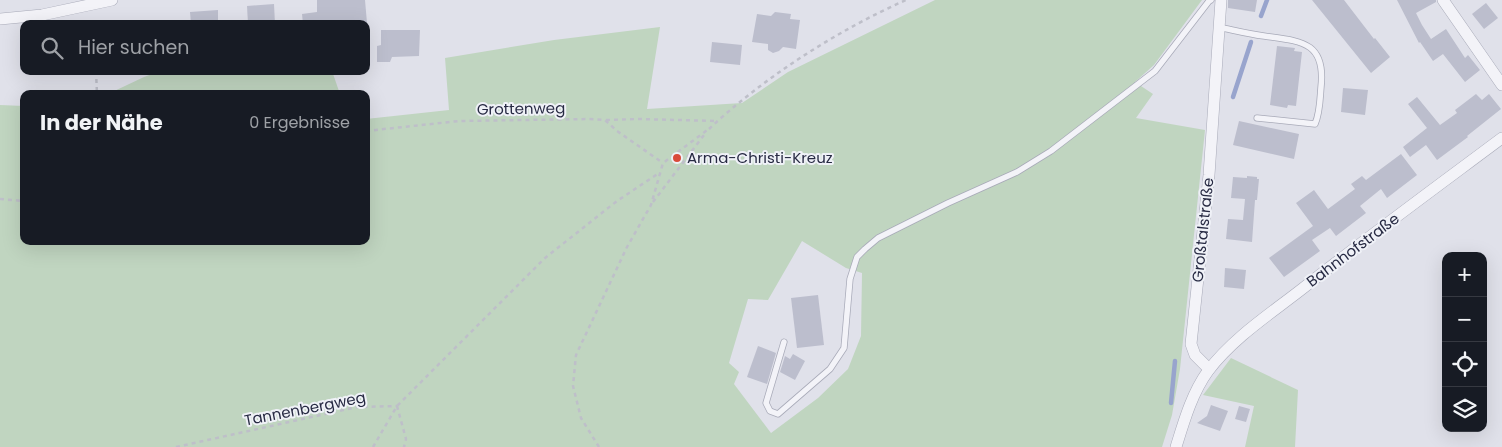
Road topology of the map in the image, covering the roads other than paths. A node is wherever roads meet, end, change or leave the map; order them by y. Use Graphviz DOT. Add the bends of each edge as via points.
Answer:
graph roads {
  1 [pos="112,0"];
  2 [pos="1211,0"];
  3 [pos="1221,0"];
  4 [pos="1443,0"];
  5 [pos="0,19"];
  6 [pos="1218,27"];
  7 [pos="1502,86"];
  8 [pos="1257,118"];
  9 [pos="1502,138"];
  10 [pos="784,342"];
  11 [pos="1209,369"];
  12 [pos="1176,447"];
  1 -- 5 [label="street" via="42,15"];
  2 -- 10 [label="lane" via="1155,71 1051,151 1017,172 878,238 865,249 857,257 850,279 844,348 830,369 778,414 770,411 766,403"];
  3 -- 6 [label="street, Großtalstraße"];
  4 -- 7 [label="street"];
  6 -- 8 [label="lane" via="1301,42 1311,48 1322,63 1315,124"];
  6 -- 11 [label="street, Großtalstraße" via="1209,175 1191,344 1195,355"];
  9 -- 11 [label="street, Bahnhofstraße" via="1262,320"];
  11 -- 12 [label="street" via="1188,409"];
}
